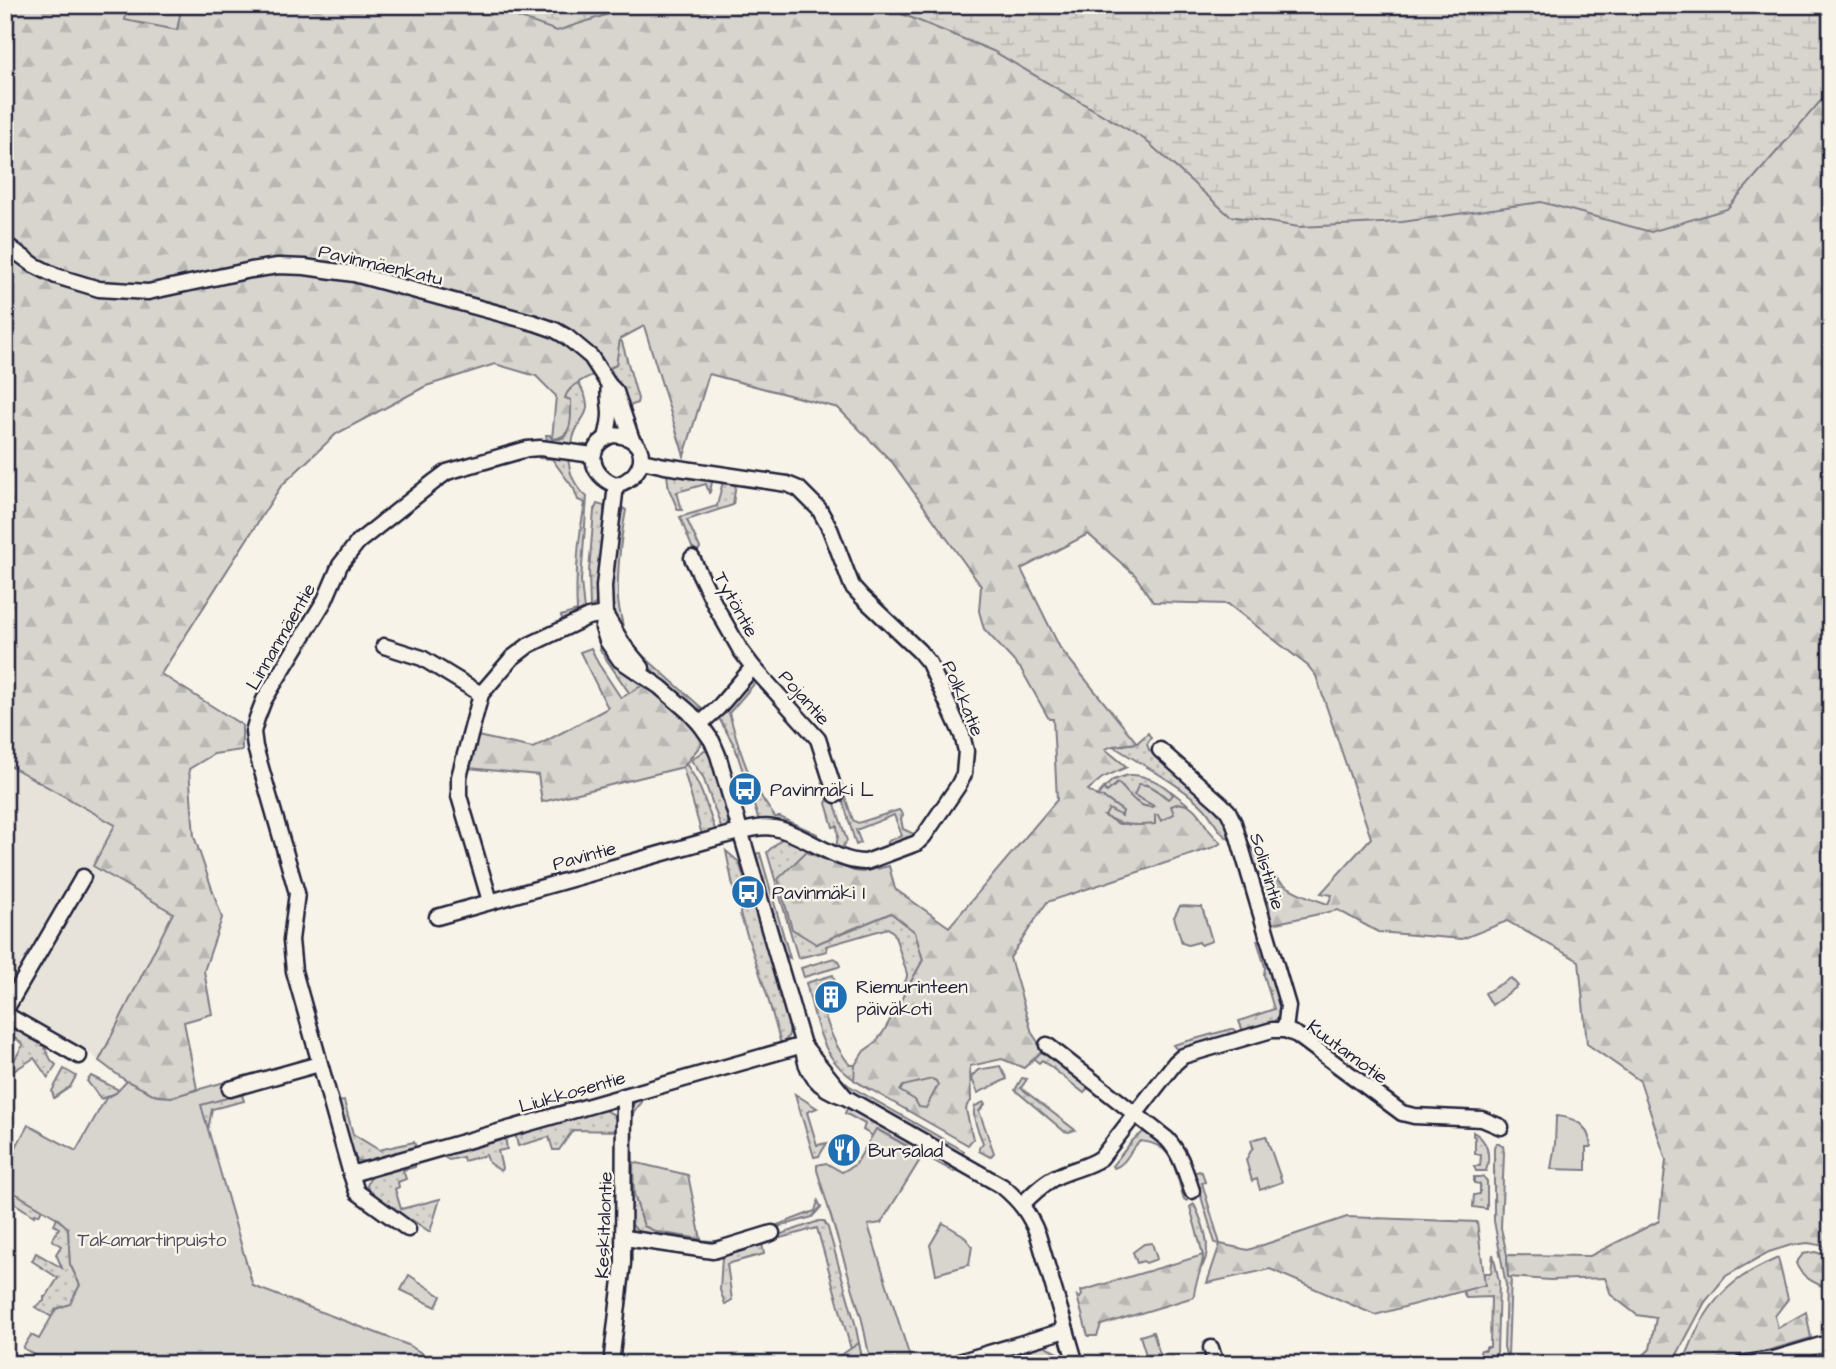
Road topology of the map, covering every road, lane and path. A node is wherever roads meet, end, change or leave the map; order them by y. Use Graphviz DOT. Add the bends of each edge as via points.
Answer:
graph roads {
  1 [pos="5,244"];
  2 [pos="609,385"];
  3 [pos="606,438"];
  4 [pos="632,440"];
  5 [pos="593,455"];
  6 [pos="642,461"];
  7 [pos="616,485"];
  8 [pos="692,558"];
  9 [pos="605,614"];
  10 [pos="384,646"];
  11 [pos="753,667"];
  12 [pos="481,694"];
  13 [pos="700,723"];
  14 [pos="1160,750"];
  15 [pos="836,795"];
  16 [pos="741,832"];
  17 [pos="83,877"];
  18 [pos="490,901"];
  19 [pos="438,917"];
  20 [pos="5,1013"];
  21 [pos="1285,1030"];
  22 [pos="803,1045"];
  23 [pos="1047,1045"];
  24 [pos="79,1056"];
  25 [pos="320,1064"];
  26 [pos="230,1089"];
  27 [pos="624,1096"];
  28 [pos="1135,1114"];
  29 [pos="1501,1127"];
  30 [pos="351,1174"];
  31 [pos="1192,1191"];
  32 [pos="1022,1204"];
  33 [pos="408,1229"];
  34 [pos="772,1233"];
  35 [pos="625,1238"];
  36 [pos="1066,1330"];
  37 [pos="1831,1342"];
  38 [pos="1211,1348"];
  39 [pos="612,1354"];
  40 [pos="1770,1362"];
  41 [pos="952,1364"];
  42 [pos="1076,1364"];
  43 [pos="1216,1364"];
  44 [pos="1742,1364"];
  1 -- 2 [label="street, Pavinmäenkatu" via="56,276 123,292 148,292 278,266 354,274 555,330 591,357"];
  2 -- 3 [label="street"];
  2 -- 4 [label="street, Pavinmäenkatu" via="616,392"];
  3 -- 4 [label="street" via="621,435"];
  3 -- 5 [label="street"];
  4 -- 6 [label="street"];
  5 -- 7 [label="street" via="596,470"];
  5 -- 25 [label="street, Linnanmäentie" via="527,449 447,472 348,553 264,700 253,732 255,747 297,893 293,963"];
  6 -- 7 [label="street" via="629,481"];
  6 -- 16 [label="street, Polkkatie" via="799,489 819,509 830,529 852,586 929,663 962,735 964,774 917,844 858,862 774,828"];
  7 -- 9 [label="street"];
  8 -- 11 [label="street, Tytöntie"];
  9 -- 12 [label="street" via="588,617 529,645"];
  9 -- 13 [label="street" via="603,628 612,651"];
  10 -- 12 [label="street" via="422,659"];
  11 -- 13 [label="street"];
  11 -- 15 [label="street, Pojantie" via="818,738"];
  12 -- 18 [label="street" via="459,796"];
  13 -- 16 [label="street" via="718,755"];
  14 -- 21 [label="street, Solistintie" via="1221,804 1234,823 1288,1006"];
  16 -- 18 [label="street, Pavintie"];
  16 -- 22 [label="street"];
  17 -- 20 [label="street"];
  18 -- 19 [label="street, Pavintie"];
  20 -- 24 [label="street"];
  21 -- 28 [label="street, Kuutamotie" via="1261,1032 1183,1056"];
  21 -- 29 [label="street, Kuutamotie" via="1402,1113 1482,1119"];
  22 -- 27 [label="street, Liukkosentie"];
  22 -- 32 [label="street" via="811,1074 831,1093 1002,1186"];
  23 -- 28 [label="street"];
  25 -- 26 [label="street"];
  25 -- 30 [label="street, Linnanmäentie"];
  27 -- 30 [label="street, Liukkosentie"];
  27 -- 35 [label="street, Keskitalontie"];
  28 -- 31 [label="street" via="1176,1149"];
  28 -- 32 [label="street, Kuutamotie" via="1101,1158 1048,1181"];
  30 -- 33 [label="street, Linnanmäentie" via="358,1192"];
  32 -- 36 [label="street" via="1038,1235"];
  34 -- 35 [label="street" via="713,1251"];
  35 -- 39 [label="street, Keskitalontie"];
  36 -- 41 [label="street"];
  36 -- 42 [label="street"];
  37 -- 40 [label="street"];
  38 -- 43 [label="street"];
  40 -- 44 [label="street"];
}
